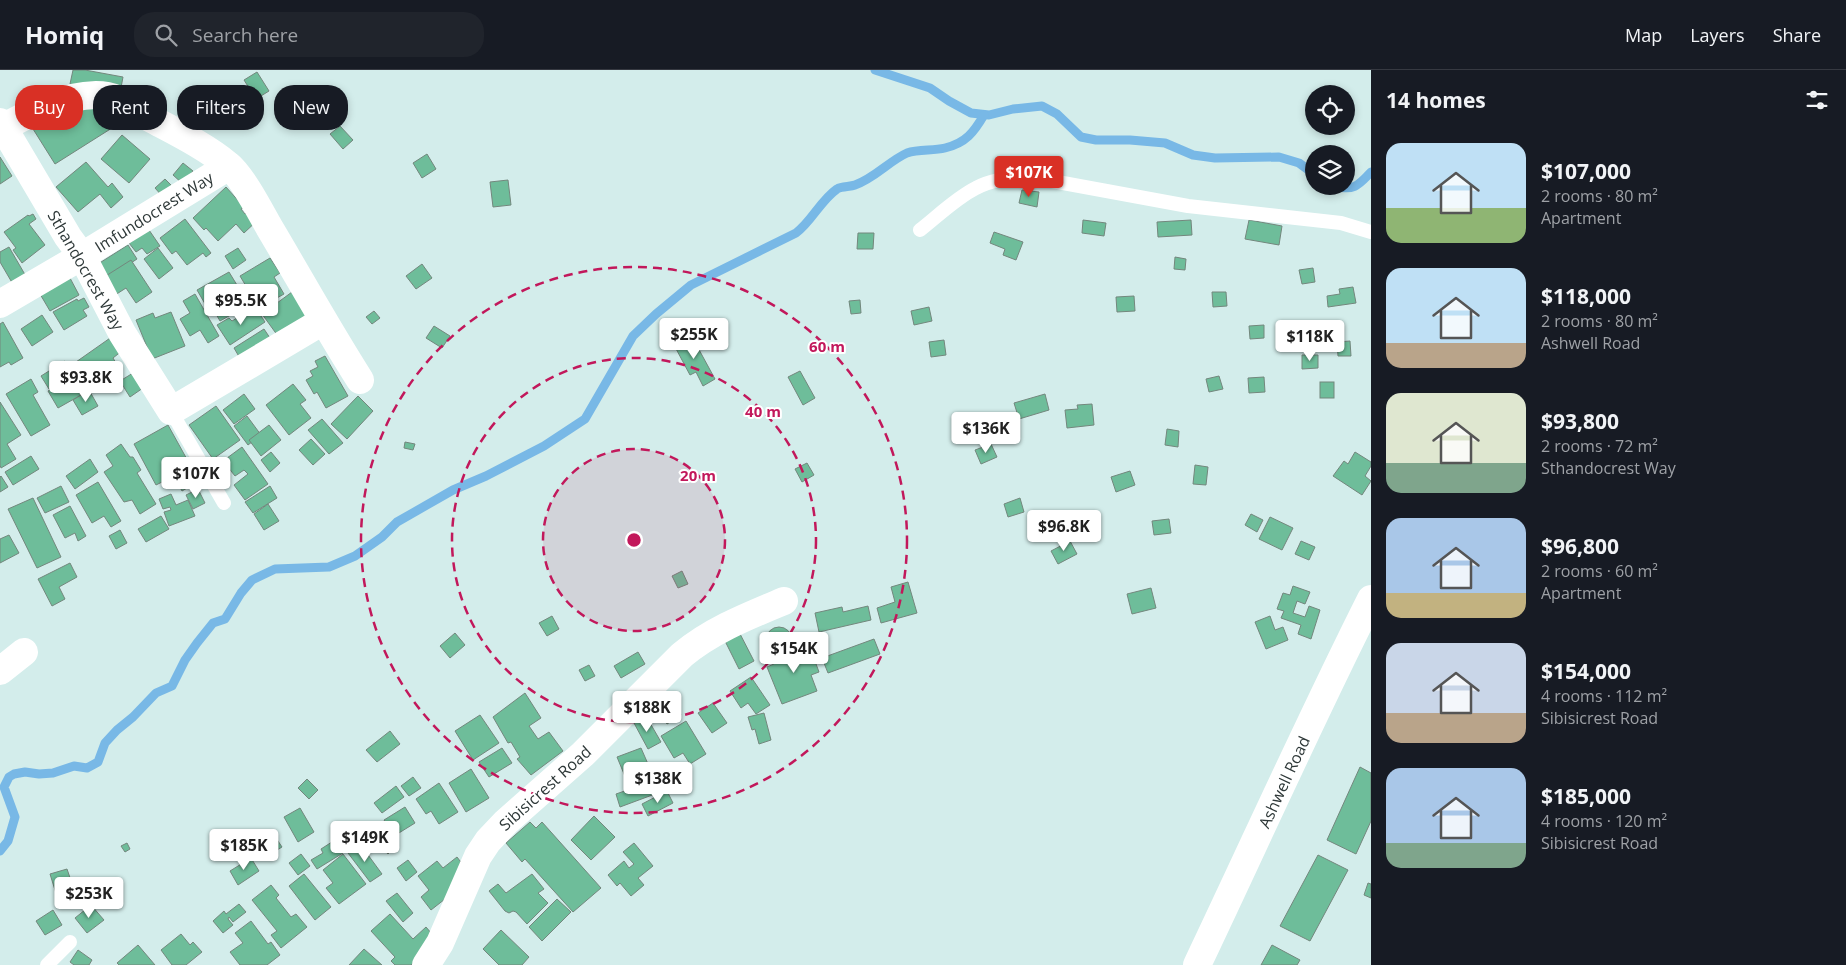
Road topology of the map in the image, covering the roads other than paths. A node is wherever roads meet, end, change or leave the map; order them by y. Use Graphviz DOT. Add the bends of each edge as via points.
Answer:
graph roads {
  1 [pos="2,125"];
  2 [pos="229,166"];
  3 [pos="920,230"];
  4 [pos="1371,232"];
  5 [pos="82,256"];
  6 [pos="0,304"];
  7 [pos="323,321"];
  8 [pos="360,380"];
  9 [pos="171,411"];
  10 [pos="224,503"];
  11 [pos="1371,599"];
  12 [pos="784,601"];
  13 [pos="24,652"];
  14 [pos="0,671"];
  15 [pos="70,942"];
  16 [pos="47,965"];
  17 [pos="426,965"];
  18 [pos="1197,965"];
  1 -- 2 [label="street" via="66,99 98,95 120,98"];
  1 -- 5 [label="street, Sthandocrest Way" via="68,238"];
  2 -- 5 [label="street, Imfundocrest Way"];
  2 -- 7 [label="street" via="249,192"];
  3 -- 4 [label="lane" via="976,188 1002,179 1025,176 1188,206 1341,223"];
  5 -- 6 [label="street, Imfundocrest Way"];
  5 -- 9 [label="street, Sthandocrest Way" via="122,333"];
  7 -- 8 [label="street"];
  7 -- 9 [label="street"];
  9 -- 10 [label="lane"];
  11 -- 18 [label="street, Ashwell Road"];
  12 -- 17 [label="street, Sibisicrest Road" via="697,643 583,754 506,822 478,856 440,943"];
  13 -- 14 [label="street"];
  15 -- 16 [label="lane"];
}
